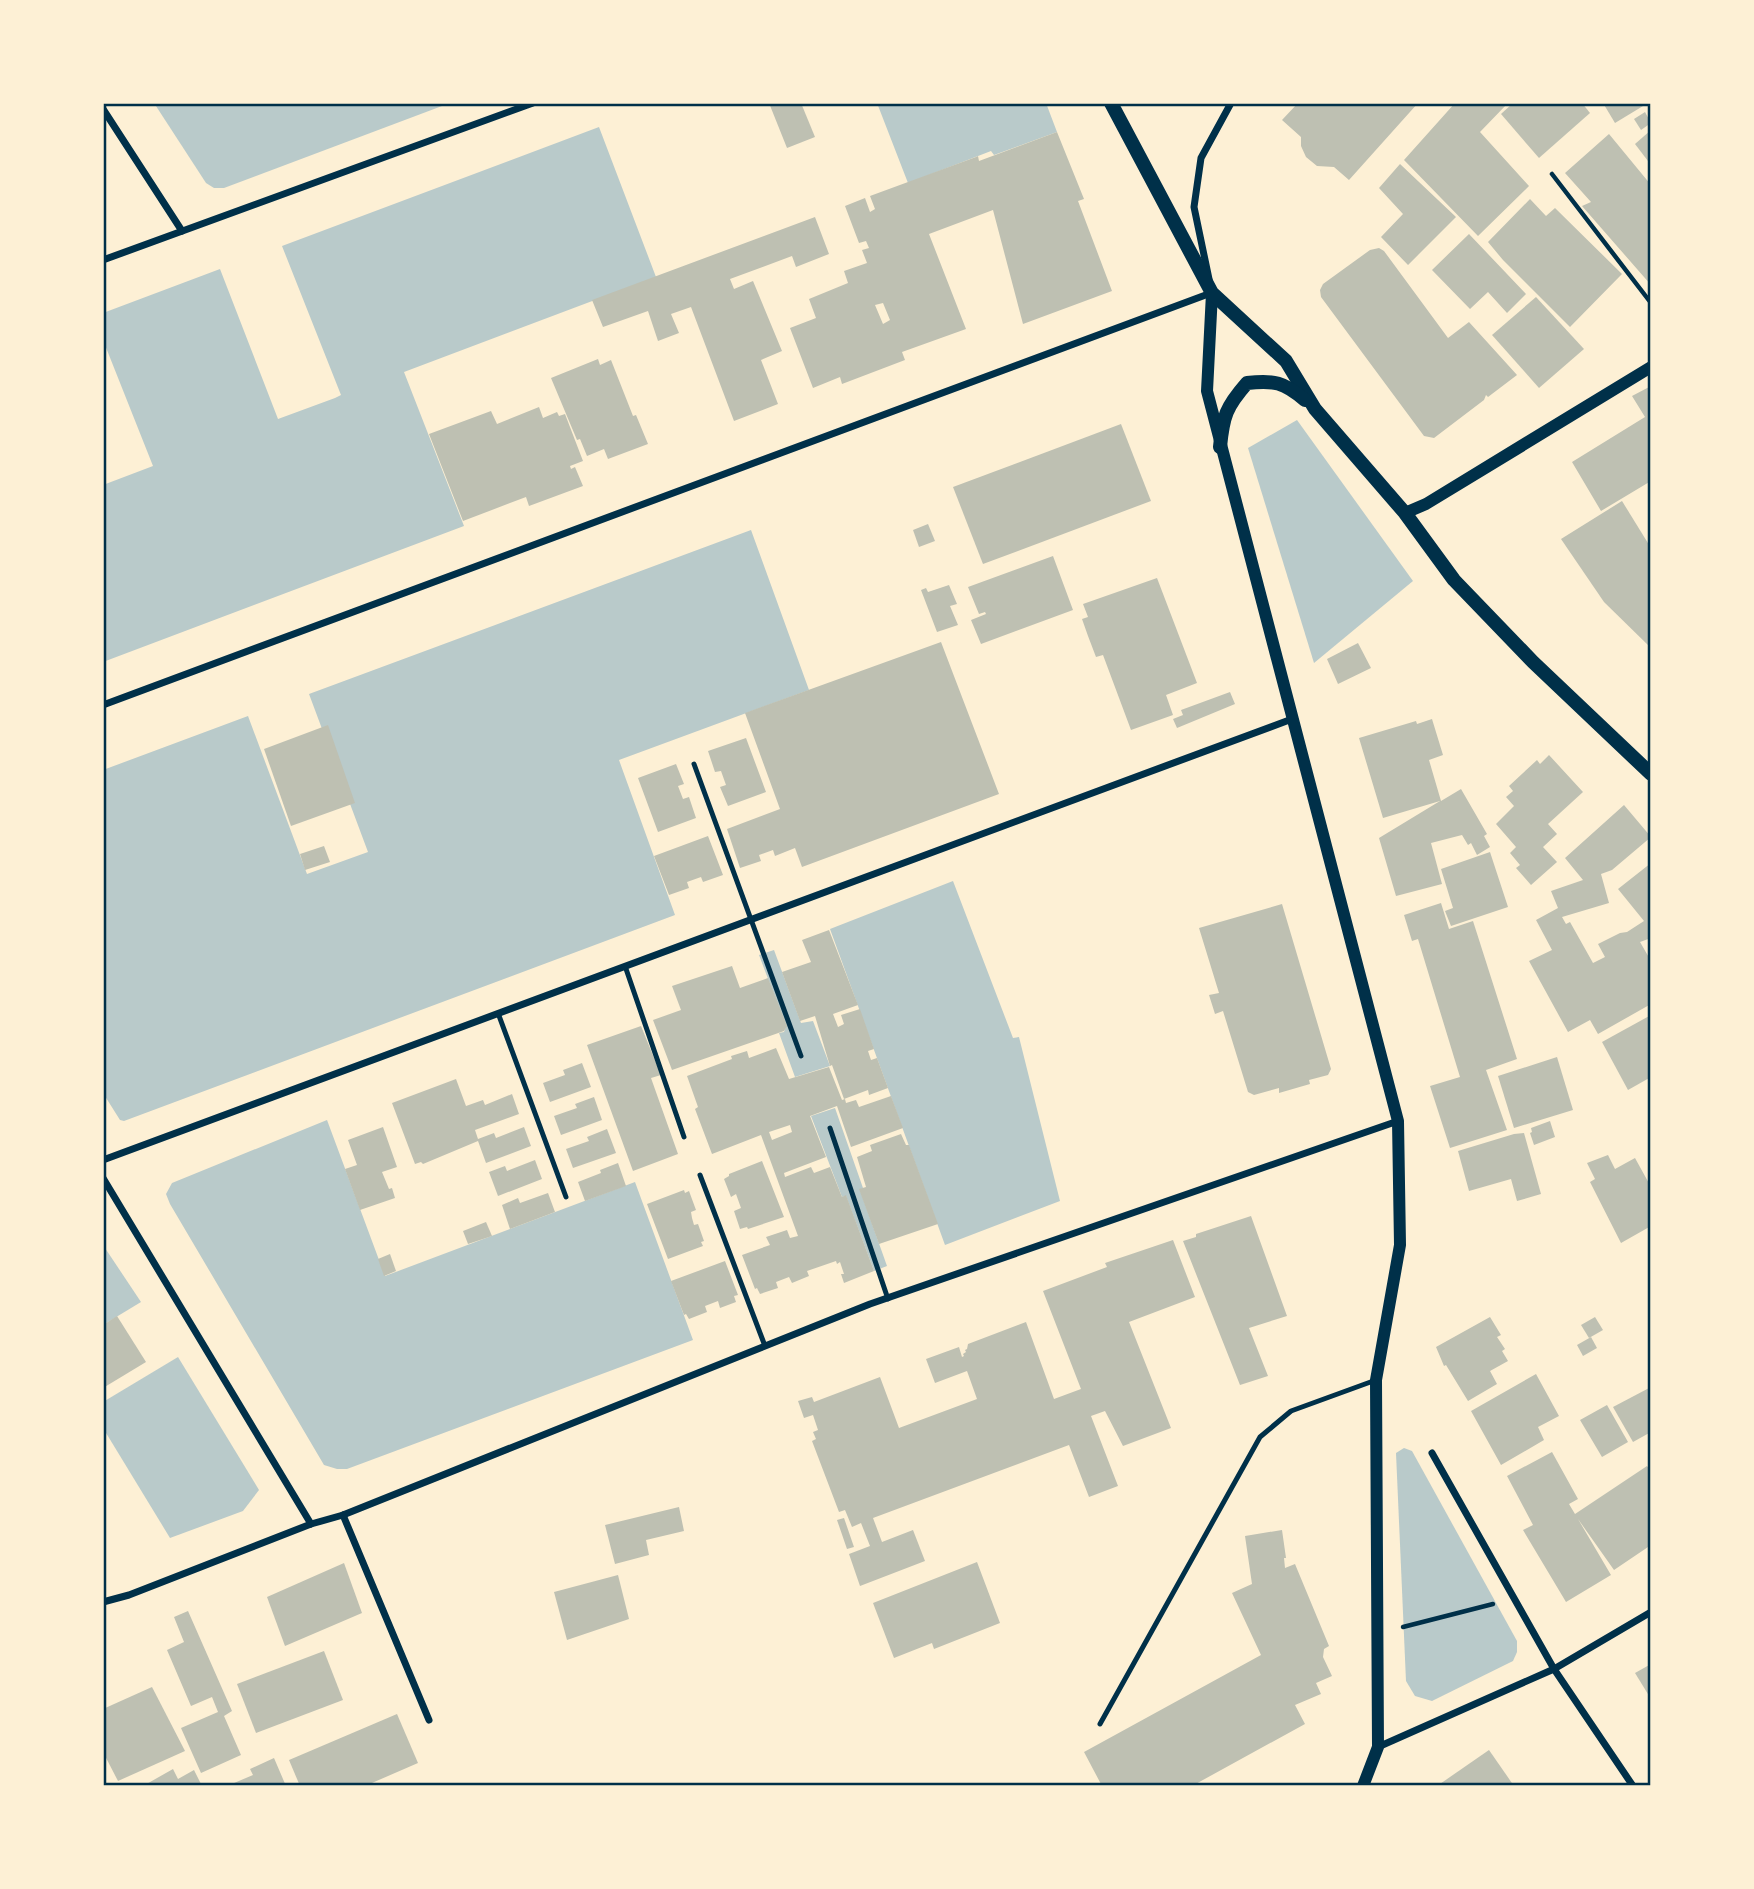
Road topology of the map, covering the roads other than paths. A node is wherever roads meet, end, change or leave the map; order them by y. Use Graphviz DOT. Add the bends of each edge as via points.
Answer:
graph roads {
  1 [pos="533,103"];
  2 [pos="1111,103"];
  3 [pos="1231,103"];
  4 [pos="103,109"];
  5 [pos="182,231"];
  6 [pos="103,260"];
  7 [pos="1212,293"];
  8 [pos="1651,367"];
  9 [pos="1315,409"];
  10 [pos="1220,447"];
  11 [pos="1405,513"];
  12 [pos="103,705"];
  13 [pos="1292,719"];
  14 [pos="694,764"];
  15 [pos="1651,774"];
  16 [pos="751,918"];
  17 [pos="625,966"];
  18 [pos="498,1013"];
  19 [pos="801,1056"];
  20 [pos="1398,1121"];
  21 [pos="830,1128"];
  22 [pos="684,1137"];
  23 [pos="103,1160"];
  24 [pos="700,1175"];
  25 [pos="103,1178"];
  26 [pos="566,1197"];
  27 [pos="888,1298"];
  28 [pos="765,1346"];
  29 [pos="1376,1380"];
  30 [pos="1432,1452"];
  31 [pos="343,1515"];
  32 [pos="311,1524"];
  33 [pos="103,1602"];
  34 [pos="1651,1612"];
  35 [pos="1554,1669"];
  36 [pos="429,1720"];
  37 [pos="1100,1724"];
  38 [pos="1378,1747"];
  39 [pos="1363,1786"];
  40 [pos="1633,1786"];
  1 -- 5 [label="street"];
  2 -- 7 [label="main road"];
  3 -- 7 [label="street" via="1201,158 1194,206"];
  4 -- 5 [label="street"];
  5 -- 6 [label="street"];
  7 -- 9 [label="main road" via="1286,361"];
  7 -- 10 [label="street" via="1207,391"];
  7 -- 12 [label="street"];
  8 -- 11 [label="street"];
  9 -- 10 [label="main road" via="1295,391 1270,381 1247,383 1222,421"];
  9 -- 11 [label="main road"];
  10 -- 13 [label="street"];
  11 -- 15 [label="main road" via="1454,580"];
  13 -- 16 [label="street"];
  13 -- 20 [label="street"];
  14 -- 16 [label="lane"];
  16 -- 17 [label="street"];
  16 -- 19 [label="lane"];
  17 -- 18 [label="street"];
  17 -- 22 [label="lane"];
  18 -- 23 [label="street"];
  18 -- 26 [label="lane"];
  20 -- 27 [label="street"];
  20 -- 29 [label="street" via="1400,1245"];
  21 -- 27 [label="lane"];
  24 -- 28 [label="lane"];
  25 -- 32 [label="street"];
  27 -- 28 [label="street"];
  28 -- 31 [label="street"];
  29 -- 37 [label="lane" via="1291,1411 1260,1437"];
  29 -- 38 [label="street"];
  30 -- 35 [label="street"];
  31 -- 32 [label="street"];
  31 -- 36 [label="street"];
  32 -- 33 [label="street"];
  34 -- 35 [label="street"];
  35 -- 38 [label="street"];
  35 -- 40 [label="street"];
  38 -- 39 [label="street"];
}
